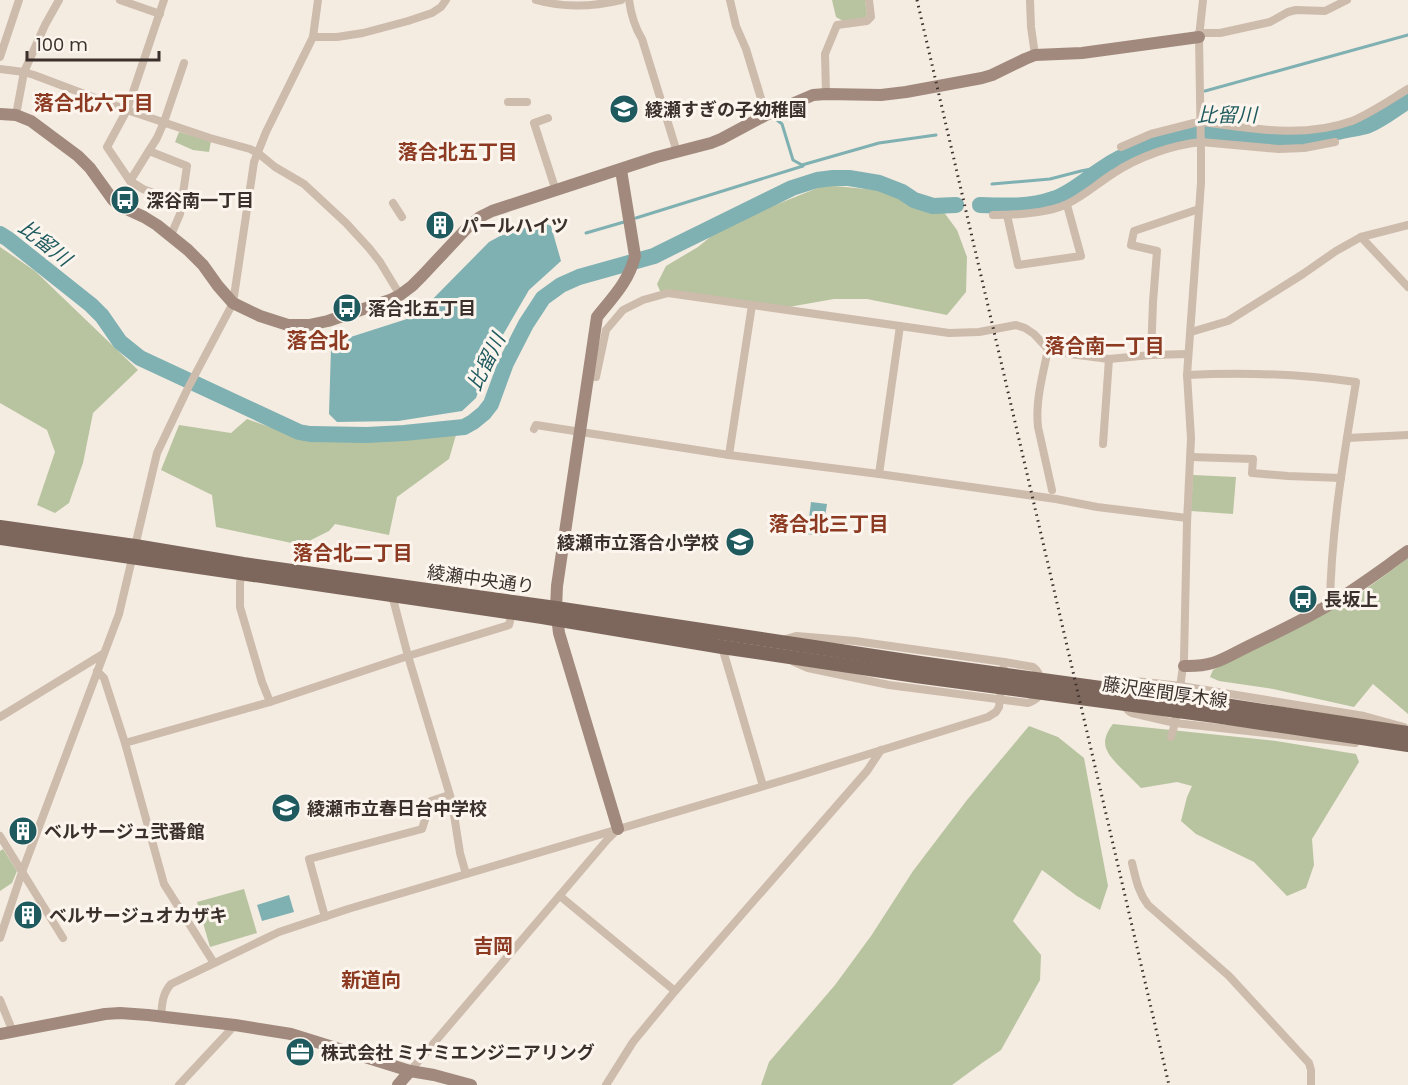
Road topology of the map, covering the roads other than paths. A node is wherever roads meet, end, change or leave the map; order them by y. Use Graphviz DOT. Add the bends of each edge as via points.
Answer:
graph roads {
  1 [pos="19,0"];
  2 [pos="59,0"];
  3 [pos="120,0"];
  4 [pos="164,0"];
  5 [pos="318,0"];
  6 [pos="446,0"];
  7 [pos="537,0"];
  8 [pos="621,0"];
  9 [pos="629,0"];
  10 [pos="730,0"];
  11 [pos="869,0"];
  12 [pos="1031,0"];
  13 [pos="1203,0"];
  14 [pos="1347,0"];
  15 [pos="160,14"];
  16 [pos="1199,35"];
  17 [pos="313,37"];
  18 [pos="1035,56"];
  19 [pos="0,57"];
  20 [pos="184,63"];
  21 [pos="0,69"];
  22 [pos="24,72"];
  23 [pos="1408,89"];
  24 [pos="826,94"];
  25 [pos="508,102"];
  26 [pos="527,102"];
  27 [pos="127,110"];
  28 [pos="0,114"];
  29 [pos="16,115"];
  30 [pos="766,115"];
  31 [pos="548,118"];
  32 [pos="164,122"];
  33 [pos="1201,124"];
  34 [pos="1279,133"];
  35 [pos="1201,141"];
  36 [pos="1335,142"];
  37 [pos="1121,147"];
  38 [pos="1278,147"];
  39 [pos="149,151"];
  40 [pos="677,152"];
  41 [pos="258,153"];
  42 [pos="621,170"];
  43 [pos="129,181"];
  44 [pos="556,191"];
  45 [pos="393,203"];
  46 [pos="182,204"];
  47 [pos="1067,205"];
  48 [pos="1199,209"];
  49 [pos="993,215"];
  50 [pos="1007,215"];
  51 [pos="402,217"];
  52 [pos="1408,225"];
  53 [pos="171,235"];
  54 [pos="1360,237"];
  55 [pos="1408,287"];
  56 [pos="400,295"];
  57 [pos="233,303"];
  58 [pos="752,305"];
  59 [pos="900,326"];
  60 [pos="1191,332"];
  61 [pos="1048,349"];
  62 [pos="1188,354"];
  63 [pos="1151,355"];
  64 [pos="1109,359"];
  65 [pos="1187,375"];
  66 [pos="588,376"];
  67 [pos="534,429"];
  68 [pos="580,432"];
  69 [pos="1408,435"];
  70 [pos="1347,438"];
  71 [pos="1103,444"];
  72 [pos="729,455"];
  73 [pos="1191,457"];
  74 [pos="879,474"];
  75 [pos="1341,478"];
  76 [pos="1052,490"];
  77 [pos="1187,518"];
  78 [pos="0,527"];
  79 [pos="0,538"];
  80 [pos="134,551"];
  81 [pos="1408,552"];
  82 [pos="242,573"];
  83 [pos="392,595"];
  84 [pos="1330,605"];
  85 [pos="512,613"];
  86 [pos="556,614"];
  87 [pos="722,647"];
  88 [pos="776,648"];
  89 [pos="104,654"];
  90 [pos="408,656"];
  91 [pos="1004,662"];
  92 [pos="1184,666"];
  93 [pos="918,670"];
  94 [pos="97,671"];
  95 [pos="1181,686"];
  96 [pos="1001,700"];
  97 [pos="270,702"];
  98 [pos="0,717"];
  99 [pos="1175,723"];
  100 [pos="1408,728"];
  101 [pos="1171,737"];
  102 [pos="1406,741"];
  103 [pos="125,743"];
  104 [pos="881,750"];
  105 [pos="763,786"];
  106 [pos="449,795"];
  107 [pos="618,829"];
  108 [pos="0,837"];
  109 [pos="1132,863"];
  110 [pos="22,872"];
  111 [pos="466,874"];
  112 [pos="560,896"];
  113 [pos="325,917"];
  114 [pos="0,938"];
  115 [pos="63,938"];
  116 [pos="214,963"];
  117 [pos="675,991"];
  118 [pos="0,1000"];
  119 [pos="161,1017"];
  120 [pos="235,1025"];
  121 [pos="13,1032"];
  122 [pos="0,1034"];
  123 [pos="410,1071"];
  124 [pos="179,1085"];
  125 [pos="398,1085"];
  126 [pos="471,1085"];
  127 [pos="606,1085"];
  128 [pos="1311,1085"];
  1 -- 19 [label="street"];
  2 -- 22 [label="street"];
  3 -- 15 [label="street"];
  4 -- 15 [label="street"];
  5 -- 17 [label="street"];
  6 -- 17 [label="street" via="432,13 408,21 363,33"];
  7 -- 8 [label="street" via="587,6"];
  9 -- 40 [label="street"];
  10 -- 30 [label="street"];
  11 -- 24 [label="street" via="871,17 867,21 837,25 825,54"];
  12 -- 18 [label="street"];
  13 -- 16 [label="street"];
  14 -- 16 [label="street" via="1325,11 1296,10 1270,22"];
  15 -- 27 [label="street"];
  16 -- 18 [label="street"];
  16 -- 33 [label="street"];
  17 -- 41 [label="street"];
  18 -- 24 [label="street" via="992,75 958,83 881,95"];
  20 -- 32 [label="street"];
  21 -- 22 [label="street"];
  22 -- 27 [label="street"];
  22 -- 29 [label="street"];
  23 -- 34 [label="street" via="1353,120"];
  24 -- 30 [label="street" via="805,98"];
  25 -- 26 [label="street"];
  27 -- 32 [label="street"];
  27 -- 43 [label="street" via="107,147"];
  28 -- 29 [label="street"];
  29 -- 53 [label="street" via="32,121 78,156 120,206"];
  30 -- 40 [label="street" via="721,140"];
  31 -- 44 [label="street" via="534,123"];
  32 -- 39 [label="street"];
  32 -- 41 [label="street"];
  33 -- 34 [label="street"];
  33 -- 35 [label="street"];
  33 -- 37 [label="street" via="1151,134"];
  34 -- 38 [label="street"];
  35 -- 36 [label="street" via="1279,149"];
  35 -- 47 [label="street" via="1149,155 1116,171"];
  35 -- 48 [label="street"];
  39 -- 43 [label="street"];
  39 -- 46 [label="street" via="187,166"];
  40 -- 42 [label="street"];
  41 -- 56 [label="street" via="304,184 338,215 380,262"];
  41 -- 57 [label="street"];
  42 -- 44 [label="street"];
  42 -- 66 [label="street" via="634,262 624,284 597,317"];
  43 -- 46 [label="street"];
  44 -- 56 [label="street" via="480,217"];
  45 -- 51 [label="street"];
  46 -- 53 [label="street"];
  47 -- 50 [label="street"];
  47 -- 50 [label="street" via="1081,256 1018,265"];
  48 -- 60 [label="street"];
  48 -- 63 [label="street" via="1134,231 1131,245 1157,251"];
  49 -- 50 [label="street"];
  52 -- 54 [label="street"];
  53 -- 57 [label="street" via="197,258"];
  54 -- 55 [label="street"];
  54 -- 60 [label="street" via="1228,321"];
  56 -- 57 [label="street" via="328,321 298,326"];
  57 -- 80 [label="street" via="157,453"];
  58 -- 59 [label="street"];
  58 -- 66 [label="street" via="668,292 643,300 623,310 606,330 596,377"];
  58 -- 72 [label="street"];
  59 -- 61 [label="street" via="950,333 1016,325 1034,334"];
  59 -- 74 [label="street"];
  60 -- 62 [label="street"];
  61 -- 64 [label="street"];
  61 -- 76 [label="street" via="1037,417"];
  62 -- 63 [label="street"];
  62 -- 65 [label="street"];
  63 -- 64 [label="street"];
  64 -- 71 [label="street"];
  65 -- 70 [label="street" via="1313,376 1356,382"];
  65 -- 73 [label="street"];
  66 -- 68 [label="street"];
  67 -- 68 [label="street" via="536,425"];
  68 -- 72 [label="street"];
  68 -- 86 [label="street"];
  69 -- 70 [label="street"];
  70 -- 75 [label="street"];
  72 -- 74 [label="street"];
  73 -- 75 [label="street" via="1252,459 1252,472"];
  73 -- 77 [label="street"];
  74 -- 77 [label="street"];
  75 -- 84 [label="street"];
  77 -- 92 [label="street"];
  78 -- 80 [label="main road, 綾瀬中央通り"];
  79 -- 80 [label="main road, 綾瀬中央通り"];
  80 -- 82 [label="main road, 綾瀬中央通り"];
  80 -- 86 [label="main road, 綾瀬中央通り" via="243,564"];
  80 -- 89 [label="street" via="119,614"];
  81 -- 84 [label="street"];
  82 -- 83 [label="main road, 綾瀬中央通り"];
  82 -- 97 [label="street" via="240,607"];
  83 -- 85 [label="main road, 綾瀬中央通り"];
  83 -- 90 [label="street"];
  84 -- 92 [label="street" via="1219,662"];
  85 -- 86 [label="main road, 綾瀬中央通り"];
  85 -- 90 [label="street" via="509,625"];
  86 -- 87 [label="main road, 綾瀬中央通り"];
  86 -- 88 [label="main road, 綾瀬中央通り"];
  86 -- 107 [label="street"];
  87 -- 88 [label="main road, 綾瀬中央通り"];
  87 -- 105 [label="street"];
  88 -- 91 [label="street" via="796,636"];
  88 -- 93 [label="main road, 綾瀬中央通り"];
  88 -- 96 [label="street" via="808,668 889,685"];
  89 -- 94 [label="street"];
  89 -- 98 [label="street"];
  90 -- 97 [label="street"];
  90 -- 106 [label="street"];
  91 -- 96 [label="street"];
  91 -- 96 [label="street" via="1033,667 1041,676 1038,697 1033,701"];
  92 -- 95 [label="street"];
  93 -- 102 [label="main road, 藤沢座間厚木線" via="1217,710"];
  94 -- 103 [label="street" via="104,678"];
  94 -- 110 [label="street"];
  95 -- 99 [label="street"];
  95 -- 99 [label="street" via="1135,681 1125,686 1121,695 1126,709 1132,713"];
  95 -- 100 [label="street" via="1364,716"];
  96 -- 104 [label="street" via="996,712 987,717"];
  97 -- 103 [label="street"];
  99 -- 101 [label="street"];
  99 -- 102 [label="street" via="1370,745"];
  103 -- 116 [label="street" via="164,884"];
  104 -- 105 [label="street"];
  104 -- 117 [label="street" via="867,771"];
  105 -- 107 [label="street"];
  106 -- 111 [label="street"];
  106 -- 113 [label="street" via="431,801 422,829 309,859"];
  107 -- 111 [label="street"];
  107 -- 112 [label="street"];
  108 -- 110 [label="street"];
  109 -- 128 [label="street" via="1141,896 1148,905 1241,987 1309,1063"];
  110 -- 114 [label="street"];
  110 -- 115 [label="street"];
  111 -- 113 [label="street"];
  112 -- 117 [label="street"];
  112 -- 123 [label="street"];
  113 -- 116 [label="street" via="279,932"];
  116 -- 119 [label="street" via="171,984 163,997"];
  117 -- 127 [label="street" via="633,1042"];
  118 -- 121 [label="street"];
  119 -- 120 [label="street"];
  119 -- 121 [label="street" via="105,1014"];
  120 -- 123 [label="street" via="291,1034"];
  120 -- 124 [label="street"];
  121 -- 122 [label="street"];
  123 -- 125 [label="street"];
  123 -- 126 [label="street"];
}
